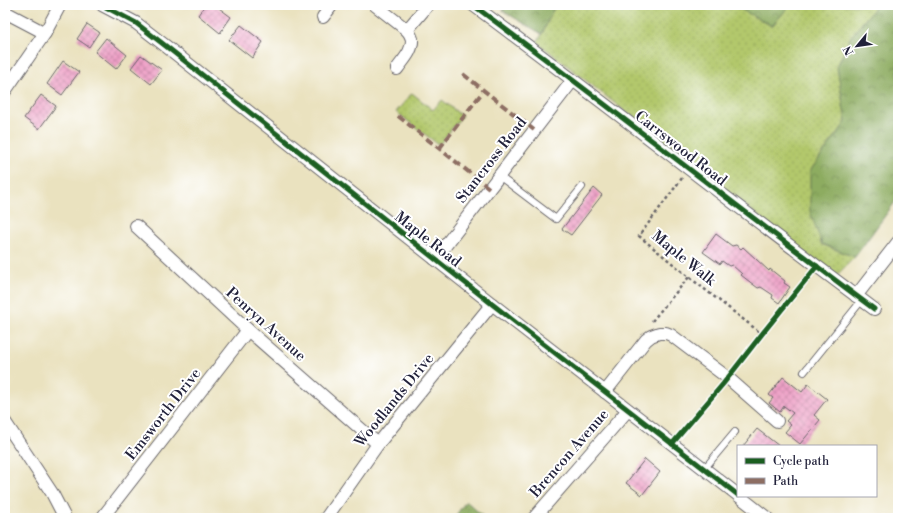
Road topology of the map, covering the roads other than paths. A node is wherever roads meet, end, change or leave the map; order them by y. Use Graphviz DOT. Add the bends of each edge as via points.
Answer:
graph roads {
  1 [pos="60,5"];
  2 [pos="102,5"];
  3 [pos="332,5"];
  4 [pos="376,5"];
  5 [pos="428,5"];
  6 [pos="473,5"];
  7 [pos="5,12"];
  8 [pos="323,17"];
  9 [pos="407,30"];
  10 [pos="45,33"];
  11 [pos="397,69"];
  12 [pos="573,80"];
  13 [pos="5,91"];
  14 [pos="499,176"];
  15 [pos="582,187"];
  16 [pos="136,226"];
  17 [pos="898,242"];
  18 [pos="435,259"];
  19 [pos="859,298"];
  20 [pos="492,304"];
  21 [pos="874,309"];
  22 [pos="248,330"];
  23 [pos="804,372"];
  24 [pos="605,392"];
  25 [pos="628,410"];
  26 [pos="777,421"];
  27 [pos="5,422"];
  28 [pos="735,432"];
  29 [pos="378,444"];
  30 [pos="704,469"];
  31 [pos="737,494"];
  32 [pos="740,497"];
  33 [pos="65,518"];
  34 [pos="102,518"];
  35 [pos="326,518"];
  36 [pos="534,518"];
  37 [pos="767,518"];
  1 -- 10 [label="street"];
  2 -- 18 [label="street, Maple Road" via="136,23 168,47"];
  3 -- 8 [label="street"];
  4 -- 9 [label="street"];
  5 -- 9 [label="street"];
  6 -- 12 [label="street, Carrswood Road"];
  7 -- 10 [label="street"];
  9 -- 11 [label="street" via="412,39 411,46 408,55"];
  10 -- 13 [label="street"];
  12 -- 14 [label="street, Stancross Road"];
  12 -- 19 [label="street, Carrswood Road"];
  14 -- 15 [label="lane" via="556,220"];
  14 -- 18 [label="street, Stancross Road"];
  16 -- 22 [label="street, Penryn Avenue"];
  17 -- 19 [label="street"];
  18 -- 20 [label="street, Maple Road"];
  19 -- 21 [label="street, Carrswood Road"];
  19 -- 23 [label="lane"];
  20 -- 24 [label="street, Maple Road"];
  20 -- 29 [label="street, Woodlands Drive"];
  22 -- 29 [label="street, Penryn Avenue"];
  22 -- 34 [label="street, Emsworth Drive"];
  24 -- 25 [label="street, Maple Road"];
  24 -- 26 [label="street" via="646,340 654,335 666,333 728,378"];
  25 -- 30 [label="street, Maple Road"];
  25 -- 36 [label="street, Brencon Avenue"];
  27 -- 33 [label="street" via="52,493"];
  28 -- 30 [label="lane"];
  29 -- 35 [label="street, Woodlands Drive"];
  30 -- 31 [label="street, Maple Road"];
  32 -- 37 [label="street, Maple Road"];
}
